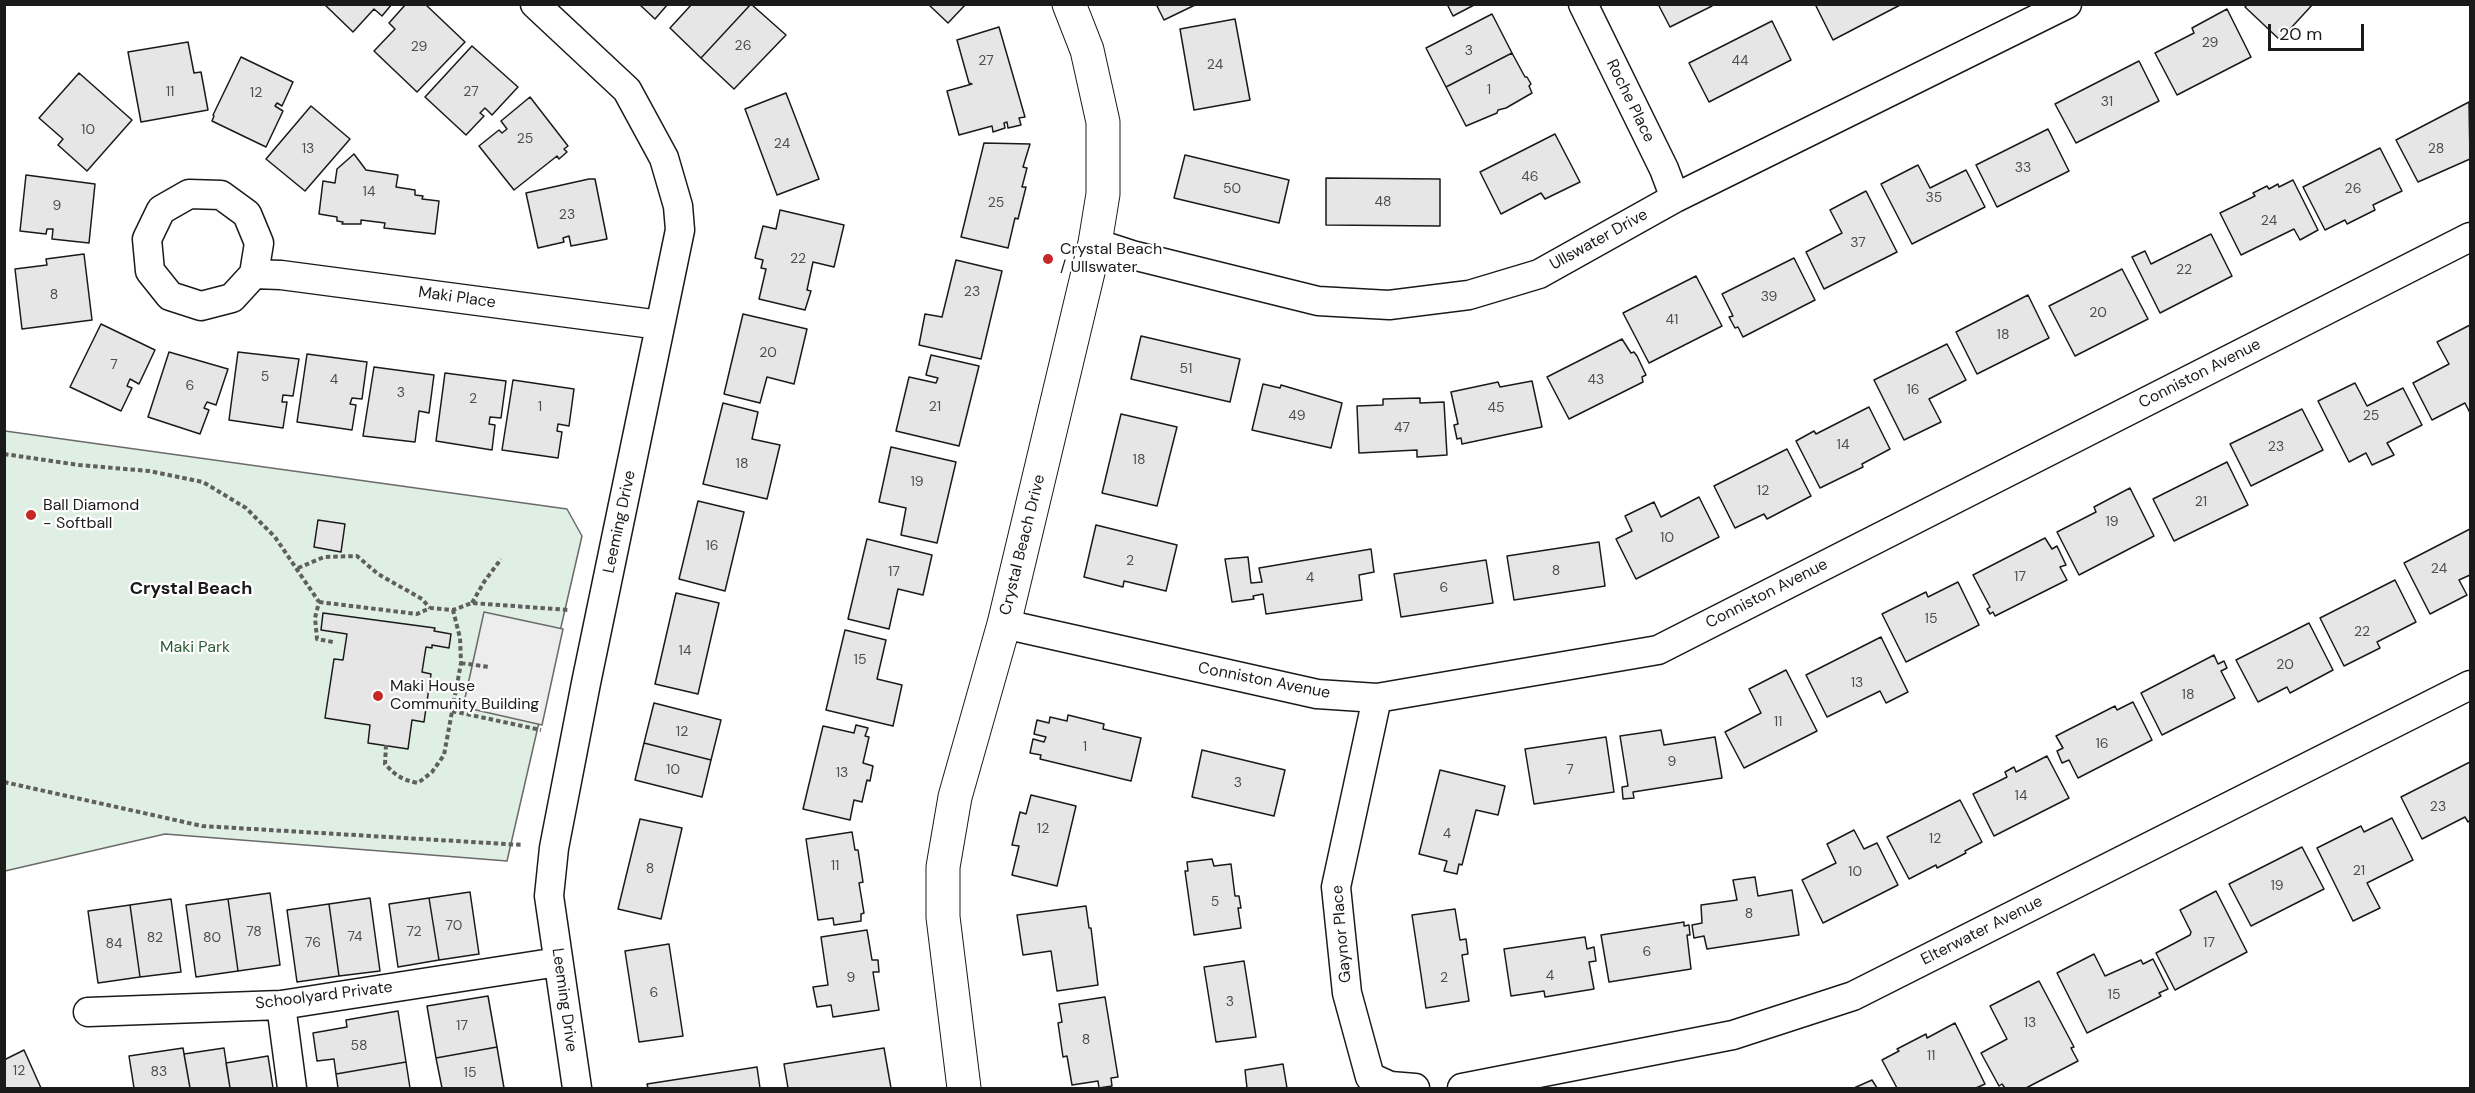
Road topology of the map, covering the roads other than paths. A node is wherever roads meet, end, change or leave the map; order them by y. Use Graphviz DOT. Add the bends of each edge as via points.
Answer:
graph roads {
  1 [pos="535,4"];
  2 [pos="1069,4"];
  3 [pos="1583,4"];
  4 [pos="2067,4"];
  5 [pos="2030,13"];
  6 [pos="1675,198"];
  7 [pos="2470,237"];
  8 [pos="1095,243"];
  9 [pos="254,274"];
  10 [pos="660,325"];
  11 [pos="1004,624"];
  12 [pos="2470,685"];
  13 [pos="1377,698"];
  14 [pos="558,962"];
  15 [pos="281,1005"];
  16 [pos="88,1012"];
  17 [pos="1402,1087"];
  18 [pos="292,1089"];
  19 [pos="577,1089"];
  20 [pos="964,1089"];
  21 [pos="1462,1089"];
  1 -- 10 [label="street, Leeming Drive" via="627,90 664,158 678,206 680,230"];
  2 -- 8 [label="street, Crystal Beach Drive" via="1087,50 1104,122 1103,194"];
  3 -- 6 [label="street, Roche Place"];
  4 -- 5 [label="street, Ullswater Drive"];
  5 -- 6 [label="street, Ullswater Drive"];
  6 -- 8 [label="street, Ullswater Drive" via="1539,274 1469,295 1389,305 1318,301"];
  7 -- 13 [label="street, Conniston Avenue" via="1658,650"];
  8 -- 11 [label="street, Crystal Beach Drive"];
  9 -- 10 [label="street, Maki Place" via="281,274"];
  10 -- 14 [label="street, Leeming Drive" via="554,848 549,896"];
  11 -- 13 [label="street, Conniston Avenue" via="1317,694"];
  11 -- 20 [label="street, Crystal Beach Drive" via="955,797 943,867 943,917"];
  12 -- 21 [label="street, Elterwater Avenue" via="1852,996 1733,1035"];
  13 -- 17 [label="street, Gaynor Place" via="1336,887 1347,993 1370,1077"];
  14 -- 15 [label="street, Schoolyard Private"];
  14 -- 19 [label="street, Leeming Drive"];
  15 -- 16 [label="street, Schoolyard Private"];
  15 -- 18 [label="street"];
}
